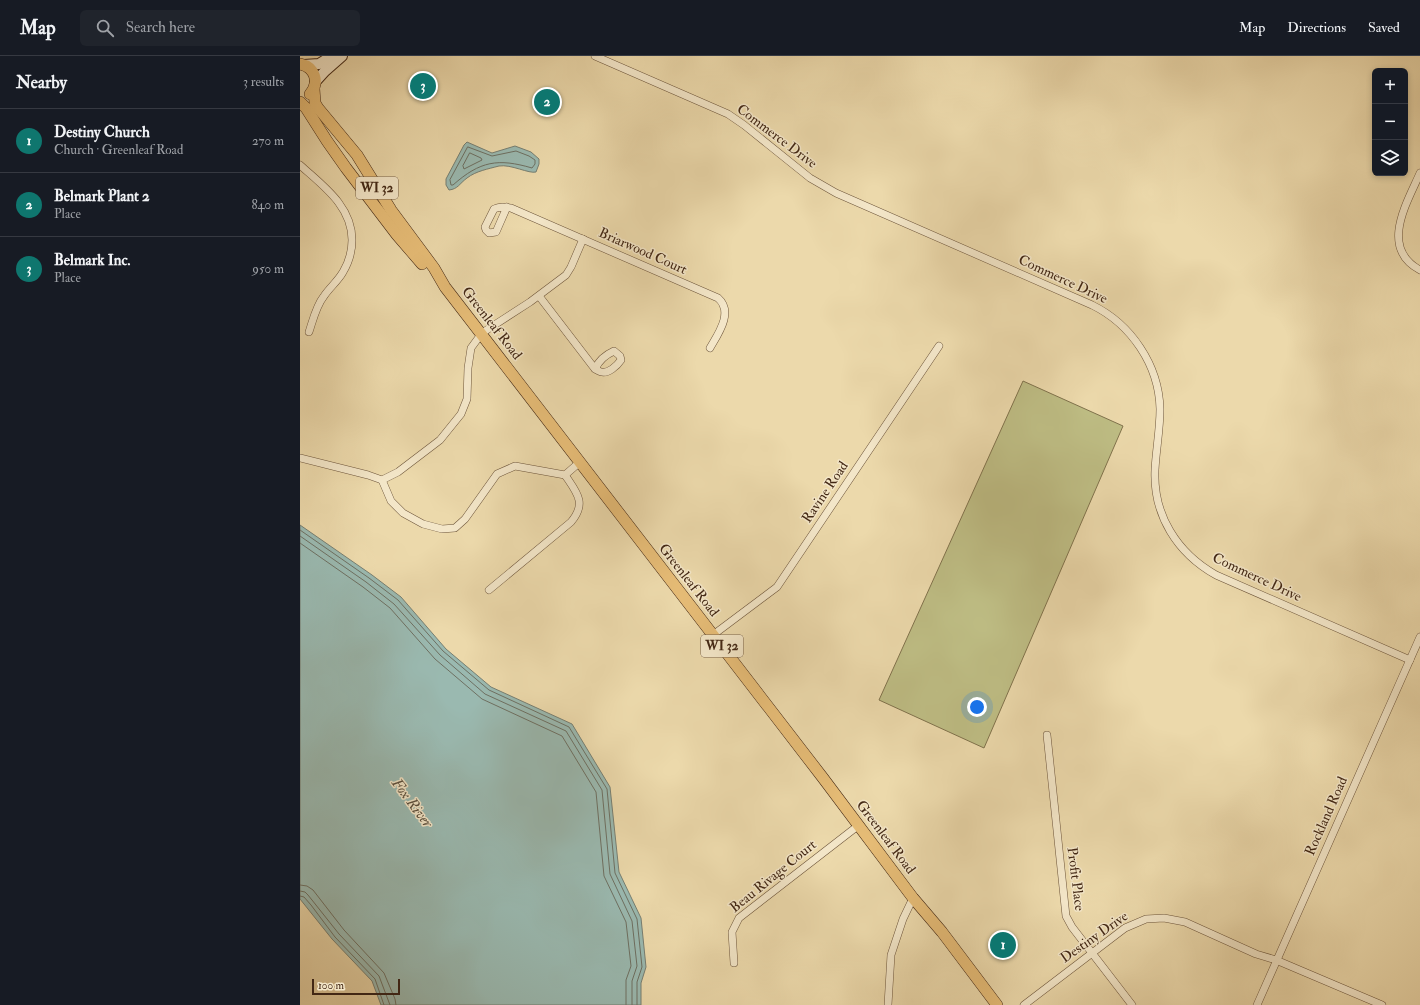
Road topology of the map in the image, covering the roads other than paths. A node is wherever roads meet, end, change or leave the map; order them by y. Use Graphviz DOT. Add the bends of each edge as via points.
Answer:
graph roads {
  1 [pos="332,56"];
  2 [pos="342,56"];
  3 [pos="595,56"];
  4 [pos="302,64"];
  5 [pos="314,86"];
  6 [pos="300,99"];
  7 [pos="300,102"];
  8 [pos="300,165"];
  9 [pos="1420,173"];
  10 [pos="506,207"];
  11 [pos="583,239"];
  12 [pos="1420,270"];
  13 [pos="446,287"];
  14 [pos="538,296"];
  15 [pos="309,332"];
  16 [pos="482,333"];
  17 [pos="939,346"];
  18 [pos="710,348"];
  19 [pos="595,369"];
  20 [pos="300,458"];
  21 [pos="580,462"];
  22 [pos="565,476"];
  23 [pos="382,480"];
  24 [pos="489,590"];
  25 [pos="713,635"];
  26 [pos="1420,637"];
  27 [pos="1410,660"];
  28 [pos="1047,735"];
  29 [pos="859,825"];
  30 [pos="913,898"];
  31 [pos="1092,952"];
  32 [pos="1276,960"];
  33 [pos="734,962"];
  34 [pos="888,1005"];
  35 [pos="997,1005"];
  36 [pos="1024,1005"];
  37 [pos="1132,1005"];
  38 [pos="1257,1005"];
  39 [pos="1382,1005"];
  1 -- 4 [label="main road" via="319,64"];
  2 -- 5 [label="main road"];
  3 -- 27 [label="street, Commerce Drive" via="728,114 810,178 836,193 1092,305 1109,315 1134,338 1153,374 1160,408 1155,470 1156,494 1166,524 1184,552 1216,575"];
  4 -- 5 [label="main road, WI 32" via="313,72"];
  5 -- 6 [label="main road" via="309,95"];
  5 -- 13 [label="main road, Greenleaf Road / WI 32" via="315,103 318,108 357,155 396,217"];
  7 -- 13 [label="main road, Greenleaf Road / WI 32" via="339,159 397,235"];
  8 -- 15 [label="street" via="333,195 345,210 352,237 351,252 343,272 318,306"];
  9 -- 12 [label="street" via="1398,230 1402,252 1411,264"];
  10 -- 11 [label="street, Briarwood Court"];
  11 -- 14 [label="street" via="566,275"];
  11 -- 18 [label="street, Briarwood Court" via="720,300 725,307 725,316"];
  13 -- 16 [label="main road, Greenleaf Road / WI 32"];
  14 -- 16 [label="street"];
  14 -- 19 [label="street"];
  16 -- 21 [label="main road, Greenleaf Road / WI 32"];
  16 -- 23 [label="street" via="470,348 467,400 461,414 440,440 398,472"];
  17 -- 25 [label="street, Ravine Road" via="777,586"];
  20 -- 23 [label="street"];
  21 -- 22 [label="street"];
  21 -- 25 [label="main road, Greenleaf Road / WI 32"];
  22 -- 23 [label="street" via="515,466 497,474 456,528 442,529 423,524 403,513 391,501"];
  22 -- 24 [label="street" via="577,493 580,506 578,514"];
  25 -- 29 [label="main road, Greenleaf Road / WI 32"];
  26 -- 27 [label="street, Rockland Road"];
  27 -- 32 [label="street, Rockland Road"];
  28 -- 31 [label="street, Profit Place" via="1066,916"];
  29 -- 30 [label="main road, Greenleaf Road / WI 32"];
  29 -- 33 [label="street, Beau Rivage Court" via="739,918 732,932"];
  30 -- 34 [label="street" via="903,919 892,955"];
  30 -- 35 [label="main road, Greenleaf Road / WI 32"];
  31 -- 32 [label="street, Destiny Drive" via="1132,924 1146,919 1164,918 1185,922 1256,954"];
  31 -- 36 [label="street, Destiny Drive"];
  31 -- 37 [label="street, Profit Place"];
  32 -- 38 [label="street, Rockland Road"];
  32 -- 39 [label="street, Destiny Drive"];
}
